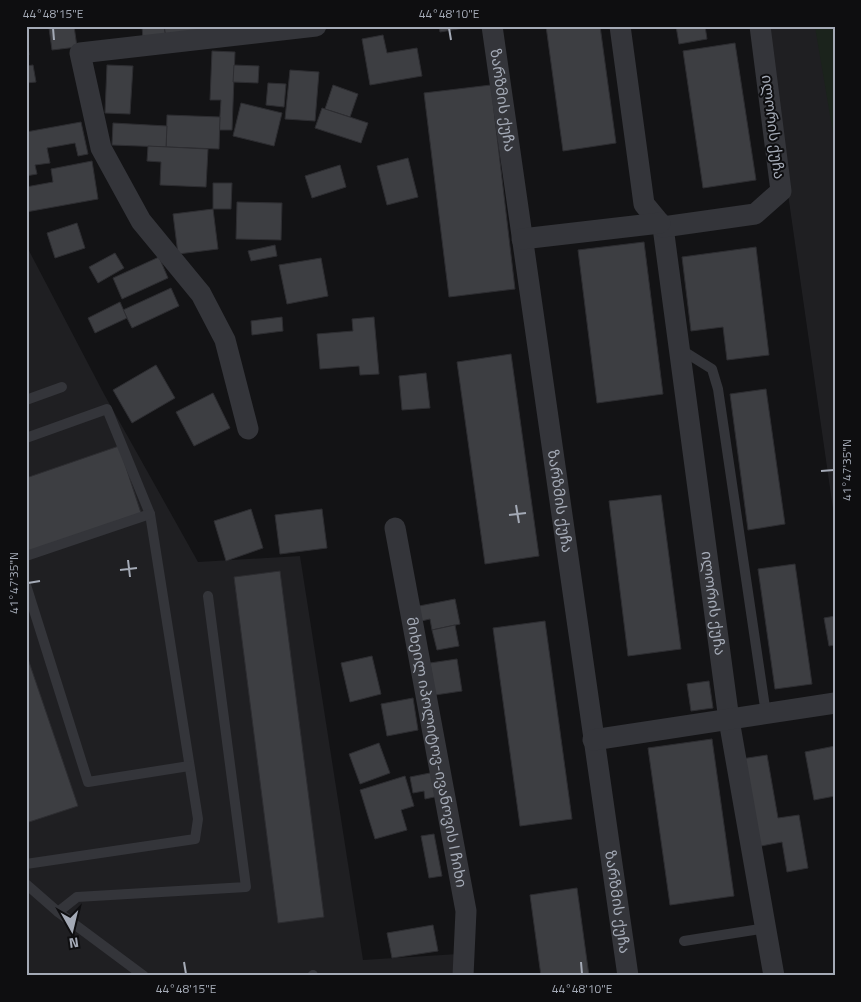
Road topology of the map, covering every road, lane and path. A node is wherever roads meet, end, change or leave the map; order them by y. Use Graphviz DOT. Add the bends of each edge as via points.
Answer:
graph roads {
  1 [pos="316,26"];
  2 [pos="492,26"];
  3 [pos="620,26"];
  4 [pos="760,26"];
  5 [pos="662,225"];
  6 [pos="522,239"];
  7 [pos="680,348"];
  8 [pos="62,387"];
  9 [pos="26,400"];
  10 [pos="248,429"];
  11 [pos="26,438"];
  12 [pos="150,514"];
  13 [pos="394,528"];
  14 [pos="26,556"];
  15 [pos="26,585"];
  16 [pos="208,596"];
  17 [pos="835,703"];
  18 [pos="766,714"];
  19 [pos="729,720"];
  20 [pos="593,740"];
  21 [pos="190,766"];
  22 [pos="26,864"];
  23 [pos="26,884"];
  24 [pos="58,912"];
  25 [pos="766,928"];
  26 [pos="684,941"];
  27 [pos="144,976"];
  28 [pos="464,976"];
  29 [pos="628,976"];
  30 [pos="774,976"];
  1 -- 10 [label="street" via="80,53 101,148 141,222 201,294 225,340"];
  2 -- 6 [label="street, ზარზმის ქუჩა"];
  3 -- 5 [label="street" via="644,204"];
  4 -- 5 [label="street, ილორის ქუჩა" via="781,192 755,214"];
  5 -- 6 [label="street"];
  5 -- 7 [label="street, ილორის ქუჩა"];
  6 -- 20 [label="street, ზარზმის ქუჩა"];
  7 -- 18 [label="lane" via="712,369 718,389"];
  7 -- 19 [label="street, ილორის ქუჩა"];
  8 -- 9 [label="lane"];
  11 -- 12 [label="lane" via="108,409"];
  12 -- 14 [label="lane"];
  12 -- 21 [label="lane"];
  13 -- 28 [label="street, მიხეილ იპოლიტოვ-ივანოვის I ჩიხი" via="466,911"];
  15 -- 21 [label="lane" via="88,782"];
  16 -- 24 [label="lane" via="246,887 77,897"];
  17 -- 18 [label="street"];
  18 -- 19 [label="street"];
  19 -- 20 [label="street"];
  19 -- 25 [label="street, ილორის ქუჩა"];
  20 -- 29 [label="street, ზარზმის ქუჩა"];
  21 -- 22 [label="lane" via="198,819 195,839"];
  23 -- 24 [label="lane"];
  24 -- 27 [label="lane"];
  25 -- 26 [label="lane"];
  25 -- 30 [label="street, ილორის ქუჩა"];
}
